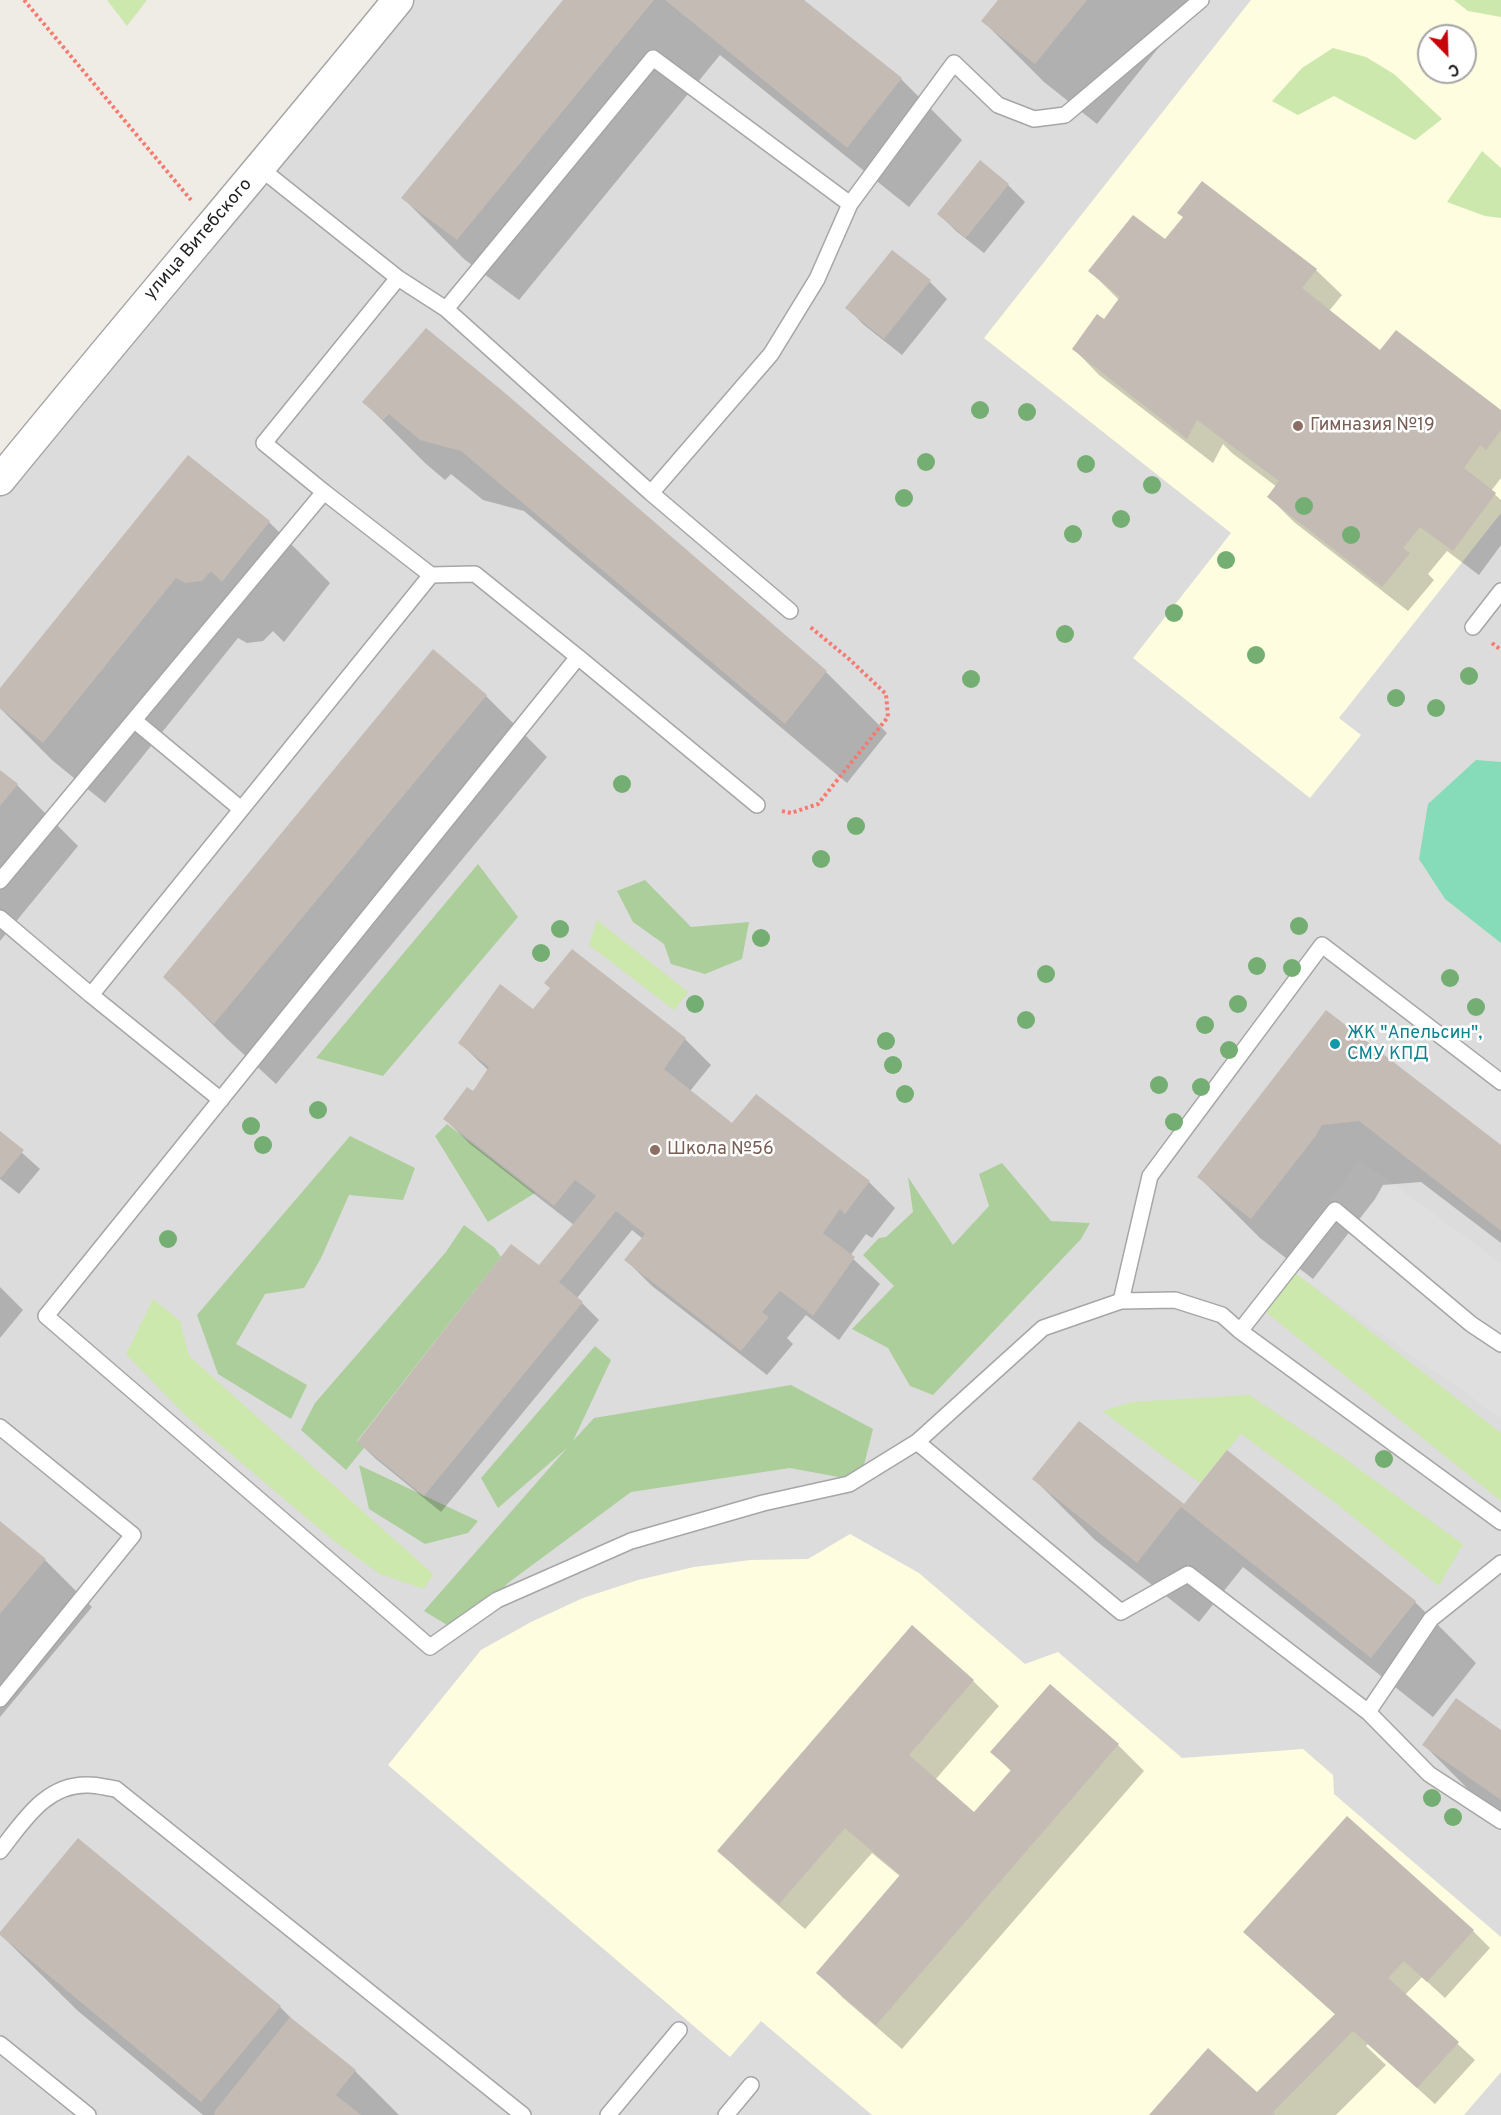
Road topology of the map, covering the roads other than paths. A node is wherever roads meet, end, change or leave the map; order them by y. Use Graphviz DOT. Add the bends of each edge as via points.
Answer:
graph roads {
  1 [pos="398,0"];
  2 [pos="1201,0"];
  3 [pos="260,168"];
  4 [pos="850,204"];
  5 [pos="398,278"];
  6 [pos="446,309"];
  7 [pos="0,480"];
  8 [pos="324,492"];
  9 [pos="651,493"];
  10 [pos="431,575"];
  11 [pos="1501,591"];
  12 [pos="790,611"];
  13 [pos="1473,627"];
  14 [pos="578,657"];
  15 [pos="135,721"];
  16 [pos="757,805"];
  17 [pos="241,809"];
  18 [pos="0,881"];
  19 [pos="0,918"];
  20 [pos="91,995"];
  21 [pos="1501,1082"];
  22 [pos="221,1100"];
  23 [pos="1121,1301"];
  24 [pos="1240,1331"];
  25 [pos="1501,1344"];
  26 [pos="0,1427"];
  27 [pos="917,1442"];
  28 [pos="1501,1522"];
  29 [pos="1501,1563"];
  30 [pos="0,1699"];
  31 [pos="1368,1712"];
  32 [pos="1501,1821"];
  33 [pos="0,1851"];
  34 [pos="679,2030"];
  35 [pos="0,2044"];
  36 [pos="751,2085"];
  37 [pos="88,2115"];
  38 [pos="523,2115"];
  39 [pos="608,2115"];
  40 [pos="726,2115"];
  1 -- 3 [label="street, улица Витебского"];
  2 -- 4 [label="lane" via="1065,115 1034,119 998,105 954,63"];
  3 -- 5 [label="lane"];
  3 -- 7 [label="street, улица Витебского"];
  4 -- 6 [label="lane" via="653,58"];
  4 -- 9 [label="lane" via="817,279 771,354"];
  5 -- 6 [label="lane"];
  5 -- 8 [label="lane" via="264,443"];
  6 -- 9 [label="lane"];
  8 -- 10 [label="lane"];
  8 -- 15 [label="lane"];
  9 -- 12 [label="lane"];
  10 -- 14 [label="lane" via="475,574"];
  10 -- 17 [label="lane"];
  11 -- 13 [label="lane"];
  14 -- 16 [label="lane"];
  14 -- 22 [label="lane"];
  15 -- 17 [label="lane"];
  15 -- 18 [label="lane"];
  17 -- 20 [label="lane"];
  19 -- 20 [label="lane"];
  20 -- 22 [label="lane"];
  21 -- 23 [label="lane" via="1322,945 1150,1176"];
  22 -- 27 [label="lane" via="46,1316 430,1647 497,1600 632,1541 763,1503 849,1484"];
  23 -- 24 [label="lane" via="1175,1300 1222,1315"];
  23 -- 27 [label="lane" via="1043,1328"];
  24 -- 25 [label="lane" via="1335,1210"];
  24 -- 28 [label="lane"];
  26 -- 30 [label="lane" via="133,1535"];
  27 -- 31 [label="lane" via="1121,1612 1188,1574"];
  29 -- 31 [label="lane" via="1431,1619"];
  31 -- 32 [label="lane" via="1429,1774"];
  33 -- 38 [label="lane" via="33,1808 61,1789 88,1784 116,1789"];
  34 -- 39 [label="lane"];
  35 -- 37 [label="lane"];
  36 -- 40 [label="lane"];
}
